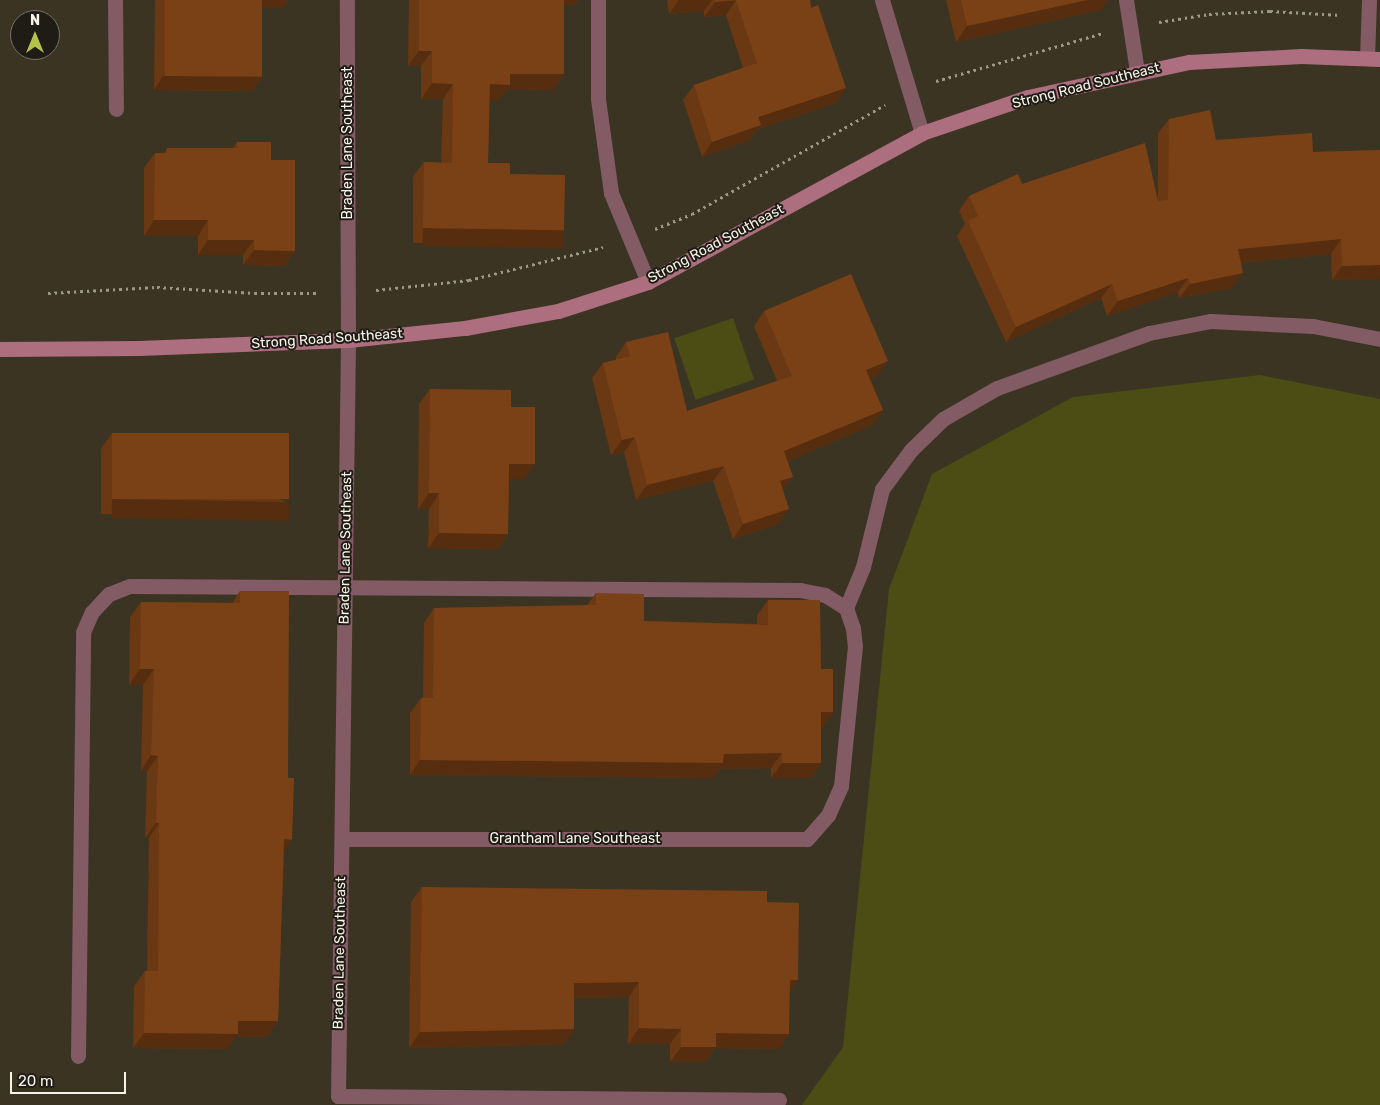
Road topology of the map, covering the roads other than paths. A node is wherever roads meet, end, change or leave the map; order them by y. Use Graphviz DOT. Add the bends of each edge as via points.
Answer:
graph roads {
  1 [pos="115,0"];
  2 [pos="347,0"];
  3 [pos="598,0"];
  4 [pos="882,0"];
  5 [pos="1126,0"];
  6 [pos="1369,0"];
  7 [pos="1374,58"];
  8 [pos="1137,71"];
  9 [pos="116,109"];
  10 [pos="922,134"];
  11 [pos="648,282"];
  12 [pos="1380,339"];
  13 [pos="348,340"];
  14 [pos="0,349"];
  15 [pos="345,586"];
  16 [pos="846,608"];
  17 [pos="342,839"];
  18 [pos="78,1056"];
  19 [pos="778,1100"];
  1 -- 9 [label="street"];
  2 -- 13 [label="street, Braden Lane Southeast"];
  3 -- 11 [label="street" via="598,98 611,193"];
  4 -- 10 [label="street"];
  5 -- 8 [label="street"];
  6 -- 7 [label="street"];
  7 -- 8 [label="street, Strong Road Southeast" via="1301,56 1198,62"];
  8 -- 10 [label="street, Strong Road Southeast" via="1028,97"];
  10 -- 11 [label="street, Strong Road Southeast"];
  11 -- 13 [label="street, Strong Road Southeast" via="558,311 465,328"];
  12 -- 16 [label="street" via="1313,326 1210,321 1149,333 997,388 943,419 911,450 882,489 863,567"];
  13 -- 14 [label="street, Strong Road Southeast" via="139,348"];
  13 -- 15 [label="street, Braden Lane Southeast"];
  15 -- 16 [label="street" via="800,590 825,595"];
  15 -- 17 [label="street, Braden Lane Southeast"];
  15 -- 18 [label="street" via="130,586 109,594 92,612 83,639"];
  16 -- 17 [label="street, Grantham Lane Southeast" via="854,628 855,646 841,786 828,815 807,839"];
  17 -- 19 [label="street, Braden Lane Southeast" via="338,1096"];
}
